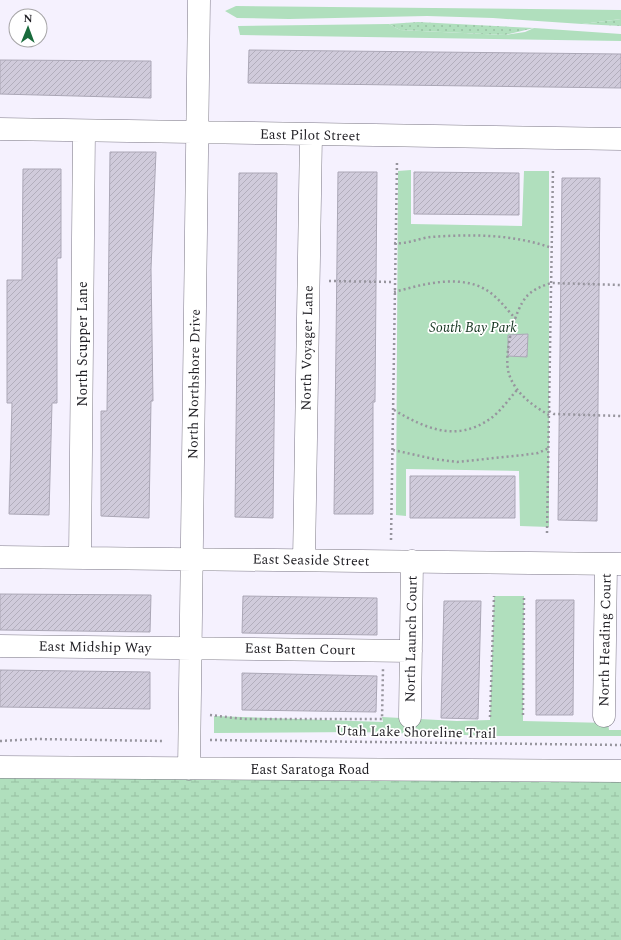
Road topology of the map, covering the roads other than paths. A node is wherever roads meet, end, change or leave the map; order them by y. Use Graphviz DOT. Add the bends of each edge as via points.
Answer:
graph roads {
  1 [pos="199,0"];
  2 [pos="0,129"];
  3 [pos="84,131"];
  4 [pos="196,134"];
  5 [pos="311,135"];
  6 [pos="621,139"];
  7 [pos="0,556"];
  8 [pos="80,558"];
  9 [pos="192,559"];
  10 [pos="304,560"];
  11 [pos="412,562"];
  12 [pos="614,564"];
  13 [pos="0,646"];
  14 [pos="190,648"];
  15 [pos="410,651"];
  16 [pos="613,653"];
  17 [pos="604,716"];
  18 [pos="410,717"];
  19 [pos="0,767"];
  20 [pos="189,769"];
  21 [pos="621,771"];
  1 -- 4 [label="street, North Northshore Drive"];
  2 -- 3 [label="street, East Pilot Street"];
  3 -- 4 [label="street, East Pilot Street"];
  3 -- 8 [label="street, North Scupper Lane"];
  4 -- 5 [label="street, East Pilot Street"];
  4 -- 9 [label="street, North Northshore Drive"];
  5 -- 6 [label="street, East Pilot Street"];
  5 -- 10 [label="street, North Voyager Lane"];
  7 -- 8 [label="street, East Seaside Street"];
  8 -- 9 [label="street, East Seaside Street"];
  9 -- 10 [label="street, East Seaside Street"];
  9 -- 14 [label="street, North Northshore Drive"];
  10 -- 11 [label="street, East Seaside Street"];
  11 -- 12 [label="street, East Seaside Street"];
  11 -- 15 [label="street, North Launch Court"];
  12 -- 16 [label="street, North Heading Court"];
  13 -- 14 [label="street, East Midship Way"];
  14 -- 15 [label="street, East Batten Court"];
  14 -- 20 [label="street, North Northshore Drive"];
  15 -- 18 [label="street, North Launch Court"];
  16 -- 17 [label="street, North Heading Court"];
  19 -- 20 [label="street, East Saratoga Road"];
  20 -- 21 [label="street, East Saratoga Road"];
}
